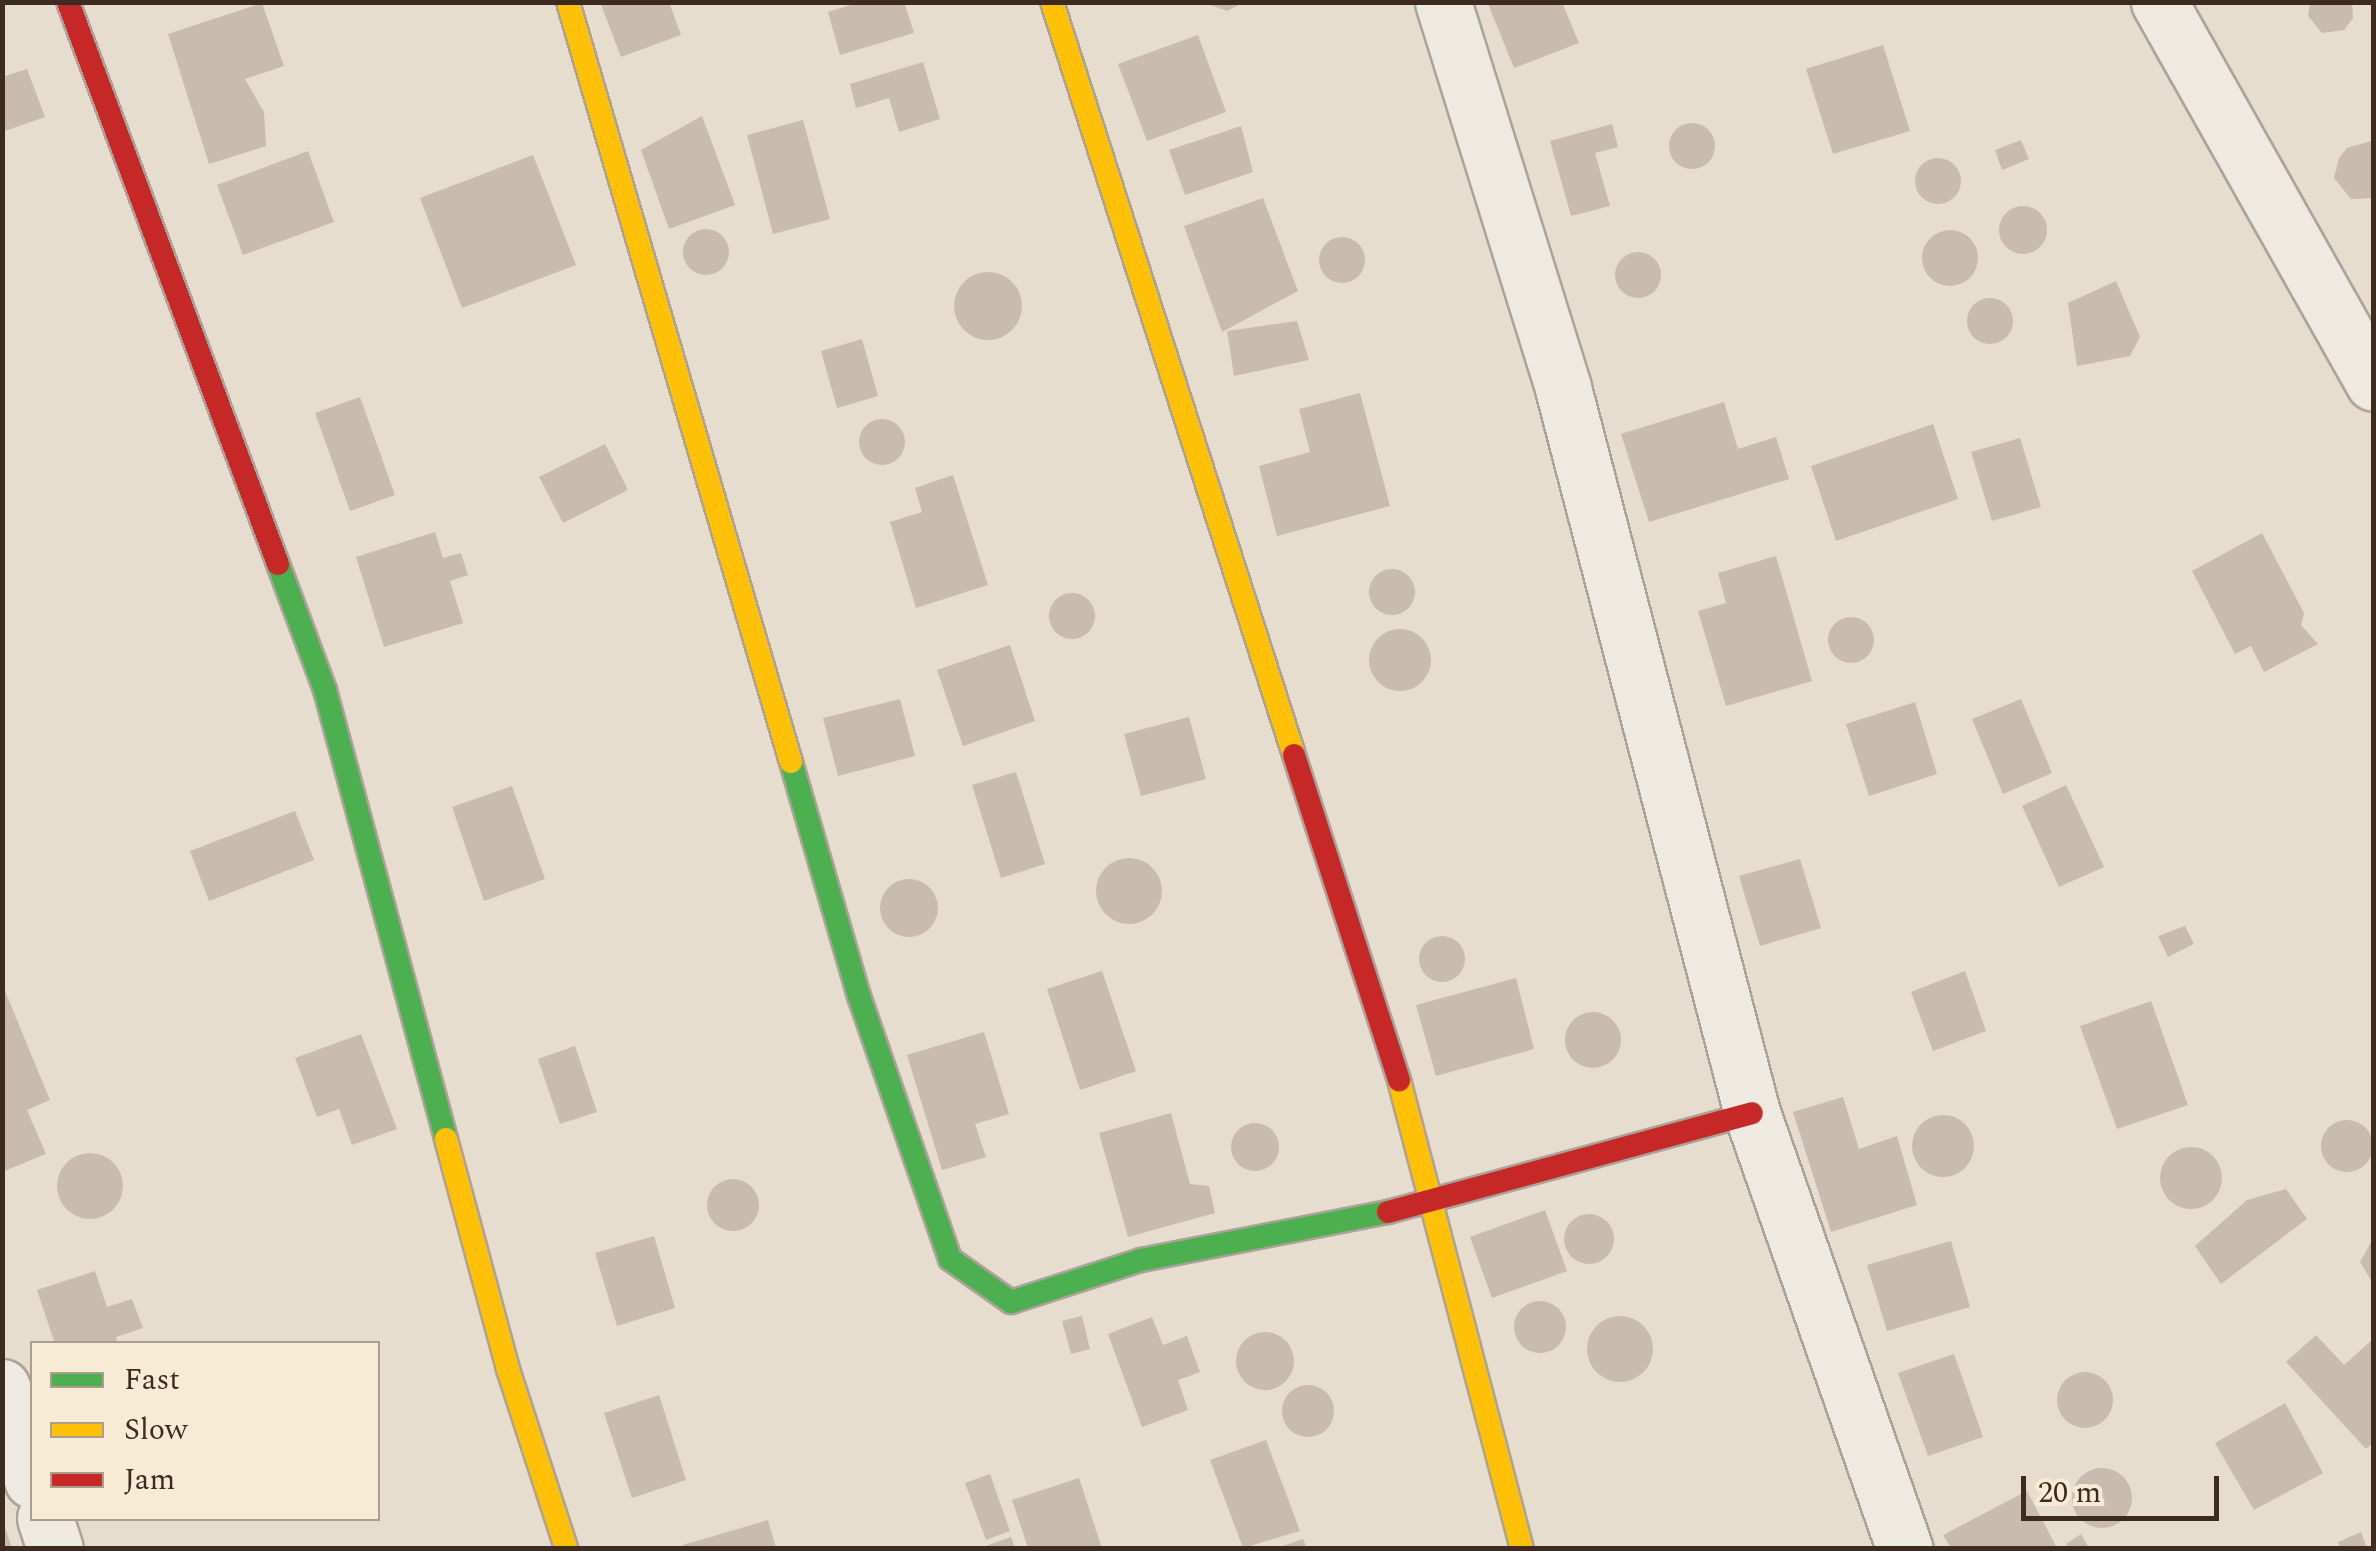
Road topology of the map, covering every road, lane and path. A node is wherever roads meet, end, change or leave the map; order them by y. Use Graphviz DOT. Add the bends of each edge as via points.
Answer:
graph roads {
  1 [pos="68,2"];
  2 [pos="568,2"];
  3 [pos="1052,2"];
  4 [pos="1443,2"];
  5 [pos="2159,2"];
  6 [pos="2374,384"];
  7 [pos="1752,1112"];
  8 [pos="1434,1204"];
  9 [pos="2,1387"];
  10 [pos="30,1474"];
  11 [pos="46,1521"];
  12 [pos="55,1548"];
  13 [pos="566,1548"];
  14 [pos="1522,1548"];
  15 [pos="1904,1548"];
  1 -- 13 [label="street" via="325,690 508,1370"];
  2 -- 8 [label="street" via="859,996 950,1259 1011,1302 1141,1260"];
  3 -- 8 [label="street"];
  4 -- 7 [label="street" via="1564,388"];
  5 -- 6 [label="street"];
  7 -- 8 [label="street"];
  7 -- 15 [label="street"];
  8 -- 14 [label="street"];
  9 -- 10 [label="street"];
  11 -- 12 [label="street"];
}
